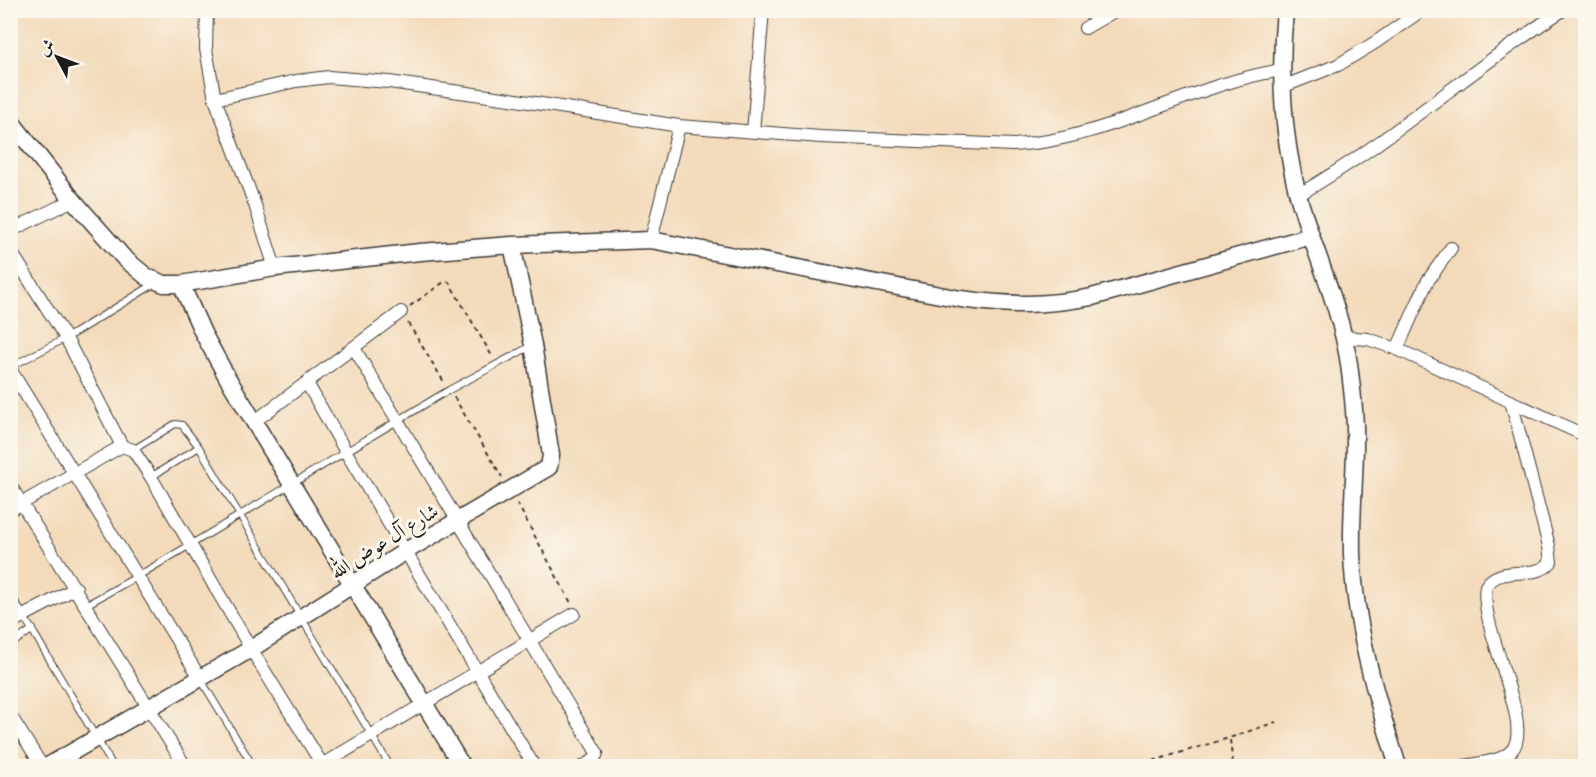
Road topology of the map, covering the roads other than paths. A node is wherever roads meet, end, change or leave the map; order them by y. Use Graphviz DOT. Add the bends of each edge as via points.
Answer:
graph roads {
  1 [pos="207,10"];
  2 [pos="763,10"];
  3 [pos="1116,10"];
  4 [pos="1285,10"];
  5 [pos="1422,10"];
  6 [pos="1563,10"];
  7 [pos="1085,28"];
  8 [pos="1282,70"];
  9 [pos="1282,87"];
  10 [pos="215,99"];
  11 [pos="10,120"];
  12 [pos="679,126"];
  13 [pos="753,132"];
  14 [pos="1298,195"];
  15 [pos="73,200"];
  16 [pos="10,231"];
  17 [pos="1311,236"];
  18 [pos="651,240"];
  19 [pos="513,245"];
  20 [pos="1451,248"];
  21 [pos="10,250"];
  22 [pos="275,268"];
  23 [pos="157,282"];
  24 [pos="181,284"];
  25 [pos="401,312"];
  26 [pos="66,338"];
  27 [pos="1344,338"];
  28 [pos="533,345"];
  29 [pos="354,348"];
  30 [pos="1397,349"];
  31 [pos="10,368"];
  32 [pos="307,383"];
  33 [pos="1511,402"];
  34 [pos="255,421"];
  35 [pos="399,422"];
  36 [pos="1586,436"];
  37 [pos="199,447"];
  38 [pos="127,448"];
  39 [pos="346,452"];
  40 [pos="73,473"];
  41 [pos="150,477"];
  42 [pos="10,484"];
  43 [pos="290,484"];
  44 [pos="22,503"];
  45 [pos="10,510"];
  46 [pos="239,516"];
  47 [pos="456,521"];
  48 [pos="190,545"];
  49 [pos="406,551"];
  50 [pos="138,576"];
  51 [pos="351,585"];
  52 [pos="76,588"];
  53 [pos="10,593"];
  54 [pos="86,605"];
  55 [pos="574,614"];
  56 [pos="25,616"];
  57 [pos="301,617"];
  58 [pos="10,623"];
  59 [pos="33,629"];
  60 [pos="529,641"];
  61 [pos="10,645"];
  62 [pos="251,649"];
  63 [pos="478,671"];
  64 [pos="200,678"];
  65 [pos="424,704"];
  66 [pos="150,708"];
  67 [pos="10,715"];
  68 [pos="371,736"];
  69 [pos="97,738"];
  70 [pos="42,766"];
  71 [pos="48,766"];
  72 [pos="113,766"];
  73 [pos="185,766"];
  74 [pos="253,766"];
  75 [pos="322,766"];
  76 [pos="390,766"];
  77 [pos="462,766"];
  78 [pos="534,766"];
  79 [pos="584,766"];
  80 [pos="1398,766"];
  81 [pos="1464,766"];
  1 -- 10 [label="street" via="207,61"];
  2 -- 13 [label="street"];
  3 -- 7 [label="street"];
  4 -- 8 [label="street"];
  5 -- 9 [label="street" via="1338,65"];
  6 -- 14 [label="street" via="1359,158"];
  8 -- 9 [label="street"];
  8 -- 13 [label="street" via="1240,80 1114,124 1038,143"];
  9 -- 14 [label="street" via="1284,131"];
  10 -- 12 [label="street" via="328,77 389,82"];
  10 -- 22 [label="street"];
  11 -- 15 [label="street"];
  12 -- 13 [label="street"];
  12 -- 18 [label="street"];
  14 -- 17 [label="street"];
  15 -- 16 [label="street"];
  15 -- 23 [label="street" via="124,258"];
  17 -- 18 [label="street" via="1092,297 1029,306 961,299"];
  17 -- 27 [label="street"];
  18 -- 19 [label="street"];
  19 -- 22 [label="street"];
  19 -- 28 [label="street, شارع آل عوض الله"];
  20 -- 30 [label="street" via="1427,282"];
  21 -- 26 [label="street"];
  22 -- 24 [label="street"];
  23 -- 24 [label="street"];
  23 -- 26 [label="lane"];
  24 -- 34 [label="street" via="203,333"];
  25 -- 29 [label="street"];
  26 -- 31 [label="lane"];
  26 -- 38 [label="street"];
  27 -- 30 [label="street" via="1368,339"];
  27 -- 80 [label="street" via="1355,438 1352,556 1357,603 1369,668"];
  28 -- 35 [label="lane"];
  28 -- 47 [label="street, شارع آل عوض الله" via="552,459 546,470"];
  29 -- 32 [label="street"];
  29 -- 35 [label="street"];
  30 -- 33 [label="street"];
  31 -- 40 [label="street"];
  32 -- 34 [label="street"];
  32 -- 39 [label="street"];
  33 -- 36 [label="street"];
  33 -- 81 [label="street" via="1551,562 1540,570 1499,575 1486,586 1490,630 1515,710 1518,736 1514,748 1503,756"];
  34 -- 43 [label="street"];
  35 -- 39 [label="lane"];
  35 -- 47 [label="street"];
  37 -- 38 [label="lane" via="182,425 175,424"];
  37 -- 41 [label="lane"];
  37 -- 46 [label="lane"];
  38 -- 40 [label="street"];
  38 -- 41 [label="street"];
  39 -- 43 [label="lane"];
  39 -- 49 [label="street"];
  40 -- 44 [label="street"];
  40 -- 50 [label="street"];
  41 -- 48 [label="street"];
  42 -- 44 [label="street"];
  43 -- 46 [label="lane"];
  43 -- 51 [label="street"];
  44 -- 45 [label="street"];
  44 -- 52 [label="street"];
  46 -- 48 [label="lane"];
  46 -- 57 [label="lane"];
  47 -- 49 [label="street, شارع آل عوض الله"];
  47 -- 60 [label="street"];
  48 -- 50 [label="lane"];
  48 -- 62 [label="street"];
  49 -- 51 [label="street, شارع آل عوض الله"];
  49 -- 63 [label="street"];
  50 -- 54 [label="lane"];
  50 -- 64 [label="street"];
  51 -- 57 [label="street, شارع آل عوض الله"];
  51 -- 65 [label="street"];
  52 -- 54 [label="street"];
  52 -- 56 [label="street"];
  53 -- 56 [label="lane"];
  54 -- 66 [label="street"];
  55 -- 60 [label="street"];
  56 -- 58 [label="street"];
  56 -- 59 [label="lane"];
  57 -- 62 [label="street, شارع آل عوض الله"];
  57 -- 68 [label="lane"];
  59 -- 61 [label="lane"];
  59 -- 69 [label="lane"];
  60 -- 63 [label="street"];
  60 -- 79 [label="street" via="597,753"];
  62 -- 64 [label="street, شارع آل عوض الله"];
  62 -- 75 [label="street"];
  63 -- 65 [label="street"];
  63 -- 78 [label="street"];
  64 -- 66 [label="street, شارع آل عوض الله"];
  64 -- 74 [label="lane"];
  65 -- 68 [label="street"];
  65 -- 77 [label="street"];
  66 -- 69 [label="street, شارع آل عوض الله"];
  66 -- 73 [label="street"];
  67 -- 70 [label="street"];
  68 -- 75 [label="street"];
  68 -- 76 [label="lane"];
  69 -- 71 [label="street, شارع آل عوض الله"];
  69 -- 72 [label="lane"];
}
